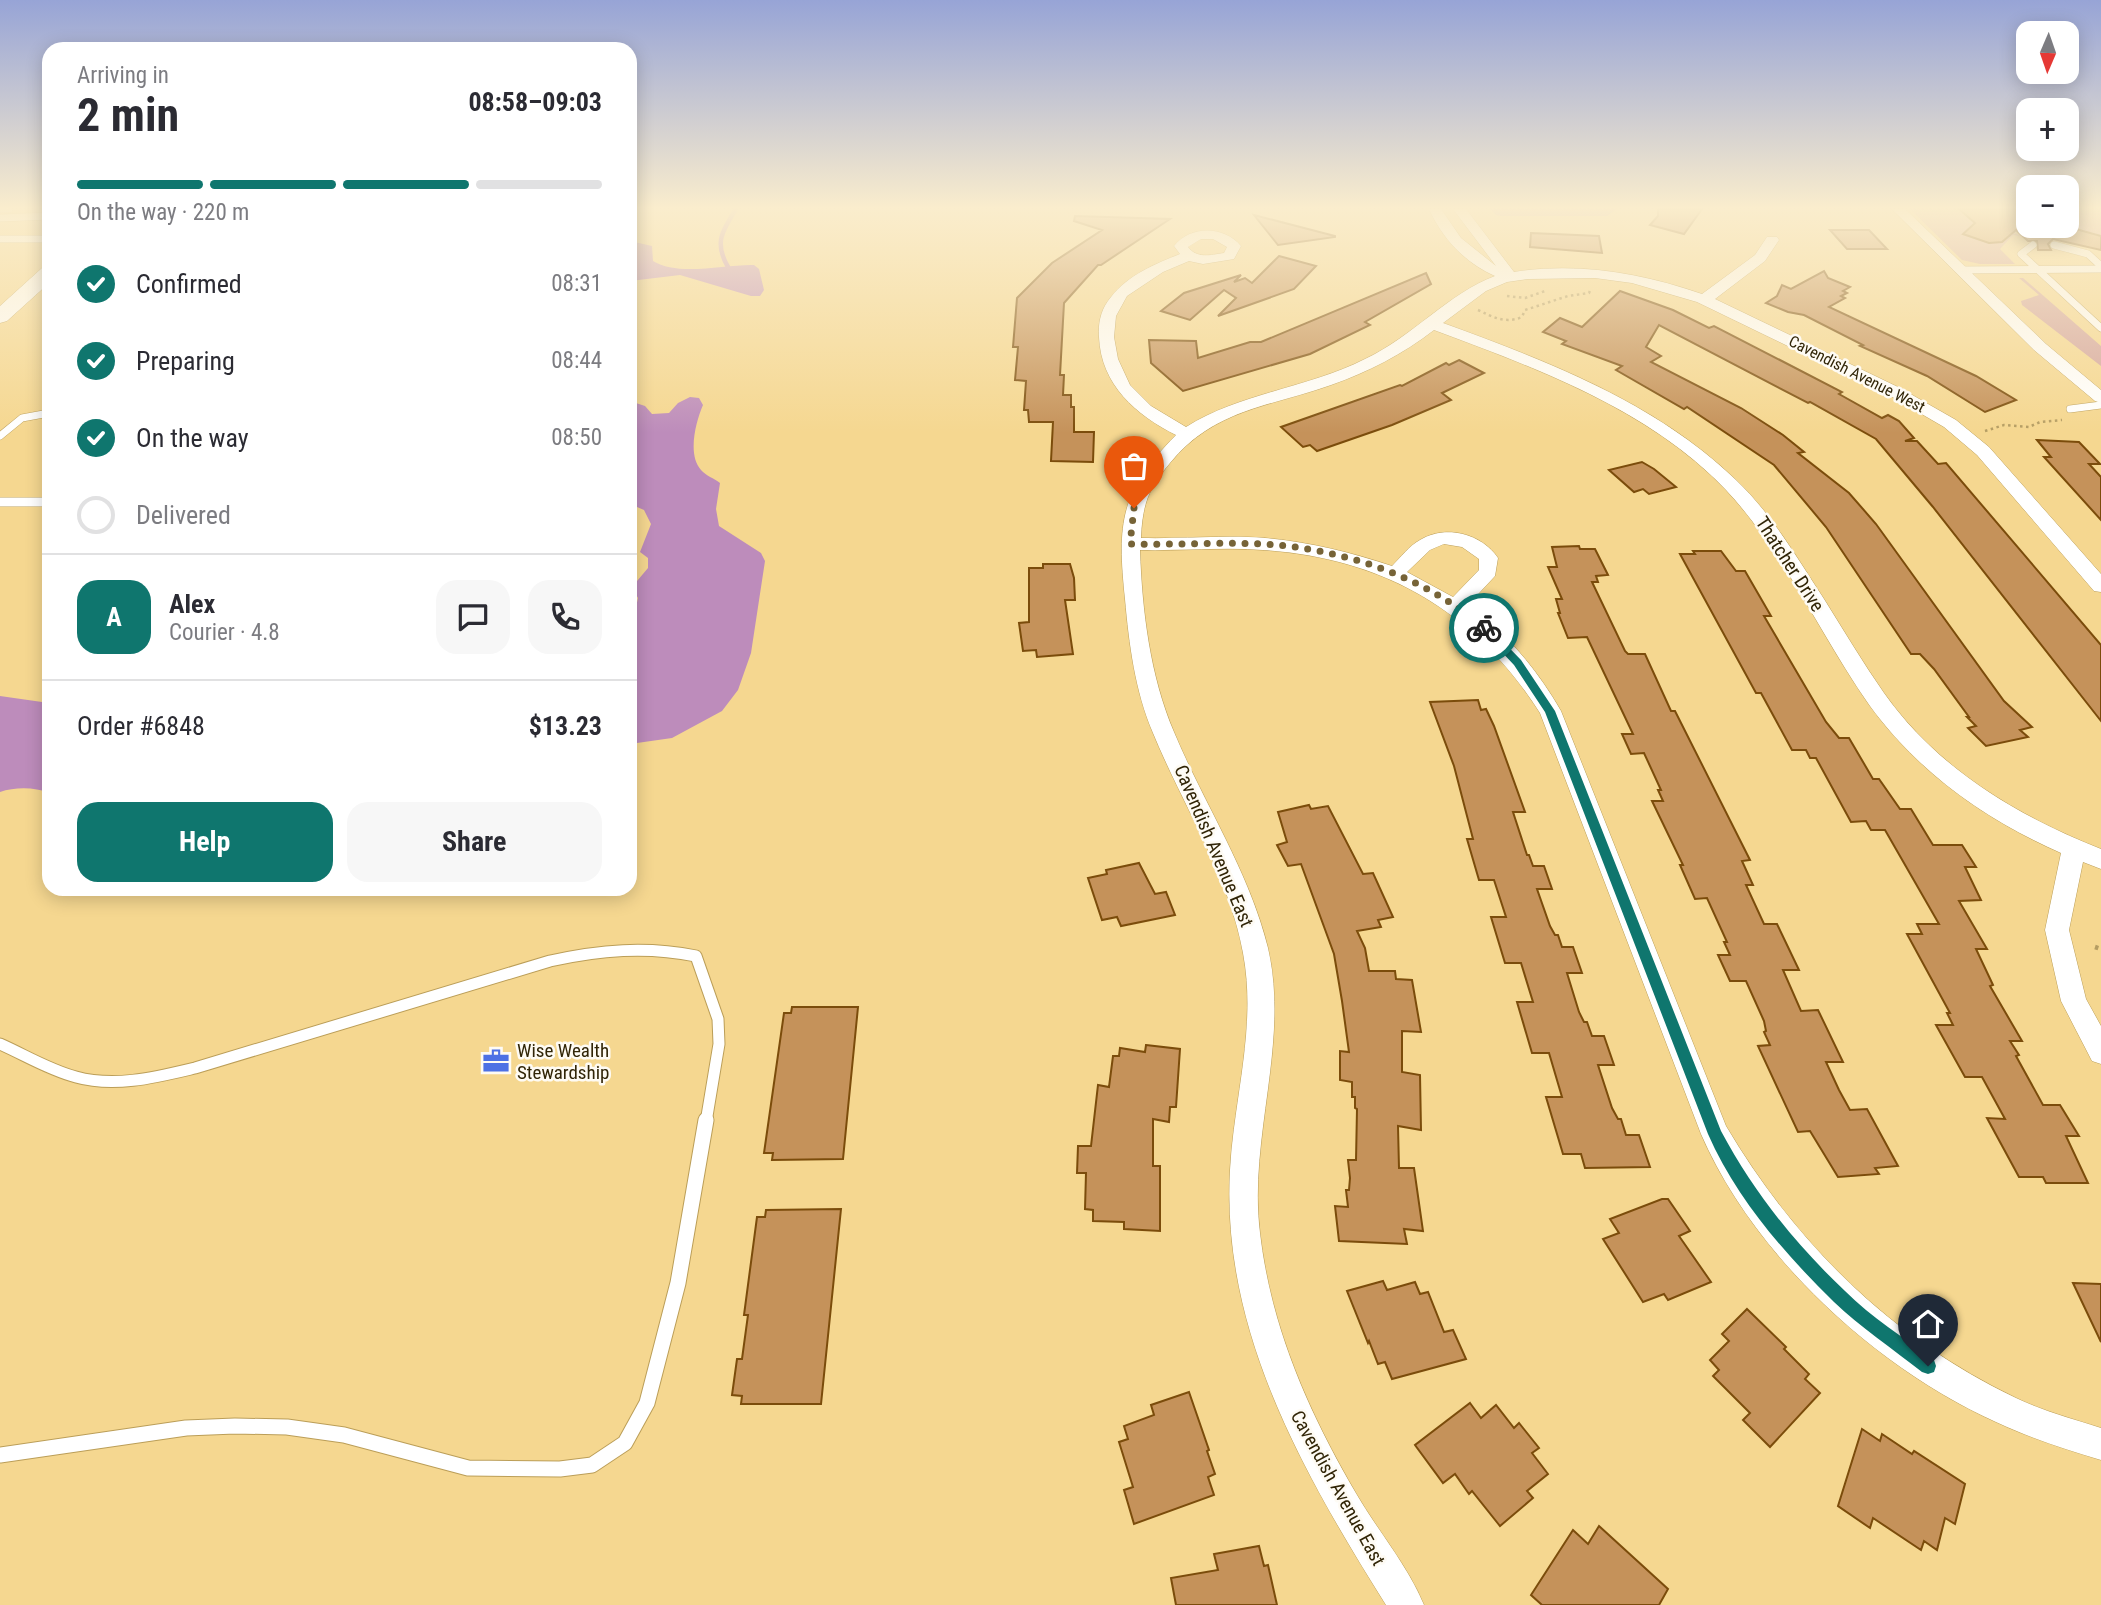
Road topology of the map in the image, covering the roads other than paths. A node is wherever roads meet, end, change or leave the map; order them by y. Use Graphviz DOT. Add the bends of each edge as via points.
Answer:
graph roads {
  1 [pos="36,284"];
  2 [pos="1135,284"];
  3 [pos="1491,284"];
  4 [pos="1660,284"];
  5 [pos="1725,284"];
  6 [pos="1974,284"];
  7 [pos="2052,284"];
  8 [pos="1706,298"];
  9 [pos="1,315"];
  10 [pos="1433,324"];
  11 [pos="2101,328"];
  12 [pos="2101,398"];
  13 [pos="2101,405"];
  14 [pos="2070,409"];
  15 [pos="42,413"];
  16 [pos="1187,434"];
  17 [pos="0,436"];
  18 [pos="0,502"];
  19 [pos="42,502"];
  20 [pos="1130,544"];
  21 [pos="1395,574"];
  22 [pos="2101,586"];
  23 [pos="1456,606"];
  24 [pos="2074,849"];
  25 [pos="2101,859"];
  26 [pos="0,1044"];
  27 [pos="2101,1052"];
  28 [pos="2101,1444"];
  29 [pos="0,1455"];
  30 [pos="1406,1605"];
  1 -- 9 [label="main road"];
  2 -- 16 [label="street" via="1115,301 1108,314 1108,356 1113,373 1137,404"];
  3 -- 10 [label="street, Cavendish Avenue East" via="1459,299"];
  4 -- 8 [label="street, Cavendish Avenue West"];
  5 -- 8 [label="street"];
  6 -- 12 [label="street" via="2059,365"];
  7 -- 11 [label="lane"];
  8 -- 22 [label="street, Cavendish Avenue West" via="1898,393 1968,436"];
  10 -- 16 [label="street, Cavendish Avenue East" via="1378,361 1325,383 1236,410"];
  10 -- 24 [label="street, Thatcher Drive" via="1557,371 1699,455 1763,520 1896,726 1945,774 1983,801"];
  13 -- 14 [label="lane"];
  15 -- 17 [label="lane" via="17,419"];
  16 -- 20 [label="street, Cavendish Avenue East" via="1142,484"];
  18 -- 19 [label="lane"];
  20 -- 21 [label="street" via="1277,545 1342,557"];
  20 -- 30 [label="street, Cavendish Avenue East" via="1146,678 1161,727 1241,900 1261,978 1263,1023 1244,1171 1243,1219 1249,1270 1263,1324 1286,1394 1323,1469"];
  21 -- 23 [label="street"];
  21 -- 23 [label="street" via="1435,539 1457,539 1478,547 1489,558 1488,572"];
  23 -- 28 [label="street" via="1501,643 1550,711 1715,1134 1765,1215 1840,1298 1928,1366 2007,1410"];
  24 -- 25 [label="street, Thatcher Drive"];
  24 -- 27 [label="street" via="2057,930 2074,1001"];
  26 -- 29 [label="lane" via="82,1079 149,1079 550,961 591,951 641,947 696,956 718,1019 719,1044 678,1283 656,1375 625,1443 592,1465 468,1468 344,1435 235,1426 186,1427"];
}
